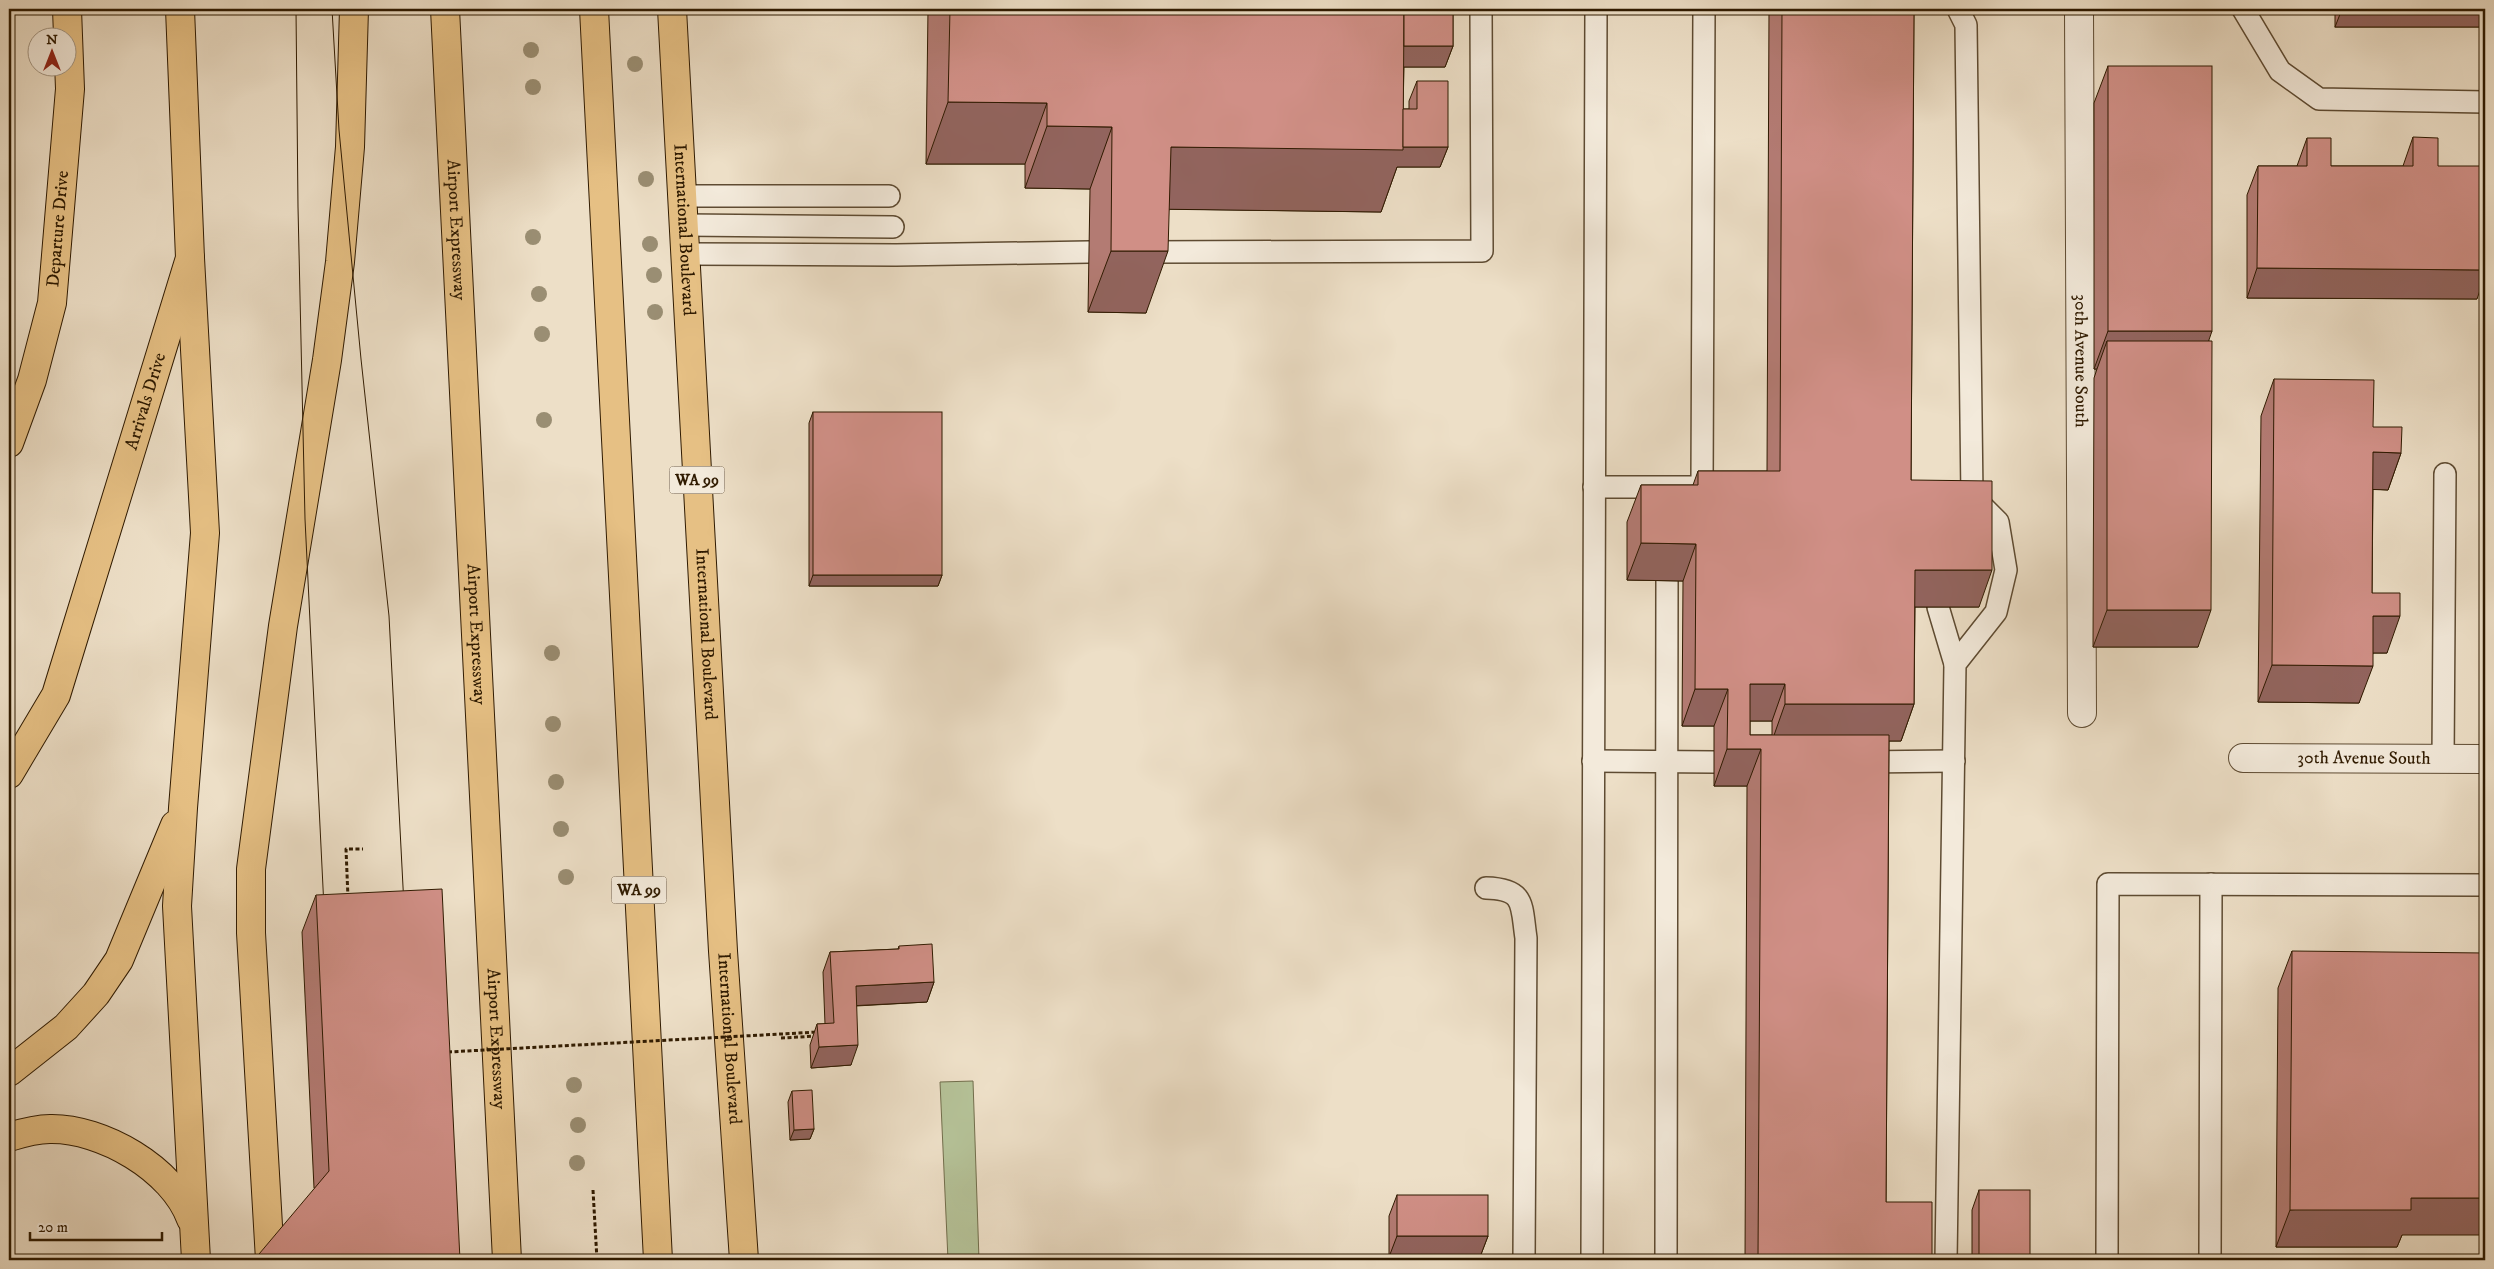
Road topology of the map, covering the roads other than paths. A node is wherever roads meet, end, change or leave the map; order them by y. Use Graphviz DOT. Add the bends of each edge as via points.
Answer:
graph roads {
  1 [pos="67,9"];
  2 [pos="180,9"];
  3 [pos="354,9"];
  4 [pos="445,9"];
  5 [pos="594,9"];
  6 [pos="672,9"];
  7 [pos="1481,9"];
  8 [pos="1596,9"];
  9 [pos="1704,9"];
  10 [pos="1958,9"];
  11 [pos="2079,9"];
  12 [pos="2243,9"];
  13 [pos="2485,102"];
  14 [pos="683,196"];
  15 [pos="889,196"];
  16 [pos="684,225"];
  17 [pos="893,227"];
  18 [pos="1089,252"];
  19 [pos="1146,252"];
  20 [pos="686,254"];
  21 [pos="190,258"];
  22 [pos="9,443"];
  23 [pos="2445,474"];
  24 [pos="1594,487"];
  25 [pos="1667,581"];
  26 [pos="1938,608"];
  27 [pos="1955,664"];
  28 [pos="2082,713"];
  29 [pos="2243,758"];
  30 [pos="2485,759"];
  31 [pos="2443,760"];
  32 [pos="1593,761"];
  33 [pos="1668,761"];
  34 [pos="1954,761"];
  35 [pos="1714,762"];
  36 [pos="1836,762"];
  37 [pos="9,774"];
  38 [pos="183,808"];
  39 [pos="2211,884"];
  40 [pos="2485,885"];
  41 [pos="1486,888"];
  42 [pos="9,1072"];
  43 [pos="9,1137"];
  44 [pos="196,1247"];
  45 [pos="270,1260"];
  46 [pos="507,1260"];
  47 [pos="658,1260"];
  48 [pos="744,1260"];
  49 [pos="1524,1260"];
  50 [pos="1592,1260"];
  51 [pos="1666,1260"];
  52 [pos="1946,1260"];
  53 [pos="2107,1260"];
  54 [pos="2210,1260"];
  1 -- 22 [label="main road, Departure Drive" via="70,89 52,303 32,380"];
  2 -- 21 [label="main road, Arrivals Drive"];
  3 -- 45 [label="main road" via="350,147 340,262 283,626 252,869 252,933"];
  4 -- 46 [label="main road, Airport Expressway"];
  5 -- 47 [label="main road, WA 99"];
  6 -- 14 [label="main road, International Boulevard / WA 99"];
  7 -- 19 [label="lane" via="1482,251"];
  8 -- 24 [label="lane"];
  9 -- 24 [label="lane" via="1702,487 1668,496"];
  10 -- 27 [label="lane" via="1966,24 1964,502 1998,522 2006,570 1996,612"];
  11 -- 28 [label="street, 30th Avenue South"];
  12 -- 13 [label="lane" via="2280,71 2319,98"];
  14 -- 15 [label="lane"];
  14 -- 16 [label="main road, International Boulevard / WA 99"];
  16 -- 17 [label="lane"];
  16 -- 20 [label="main road, International Boulevard / WA 99"];
  18 -- 20 [label="lane"];
  20 -- 48 [label="main road, International Boulevard / WA 99" via="723,951"];
  21 -- 37 [label="main road, Arrivals Drive" via="56,696"];
  21 -- 38 [label="main road" via="205,534"];
  23 -- 31 [label="lane"];
  24 -- 32 [label="lane"];
  25 -- 33 [label="lane"];
  26 -- 27 [label="lane"];
  27 -- 34 [label="lane"];
  29 -- 31 [label="street, 30th Avenue South"];
  30 -- 31 [label="street, 30th Avenue South"];
  32 -- 33 [label="lane"];
  32 -- 50 [label="lane"];
  33 -- 35 [label="lane"];
  33 -- 51 [label="lane"];
  34 -- 36 [label="lane"];
  34 -- 52 [label="lane"];
  38 -- 42 [label="main road" via="118,960 96,994 66,1027"];
  38 -- 44 [label="main road" via="177,906"];
  39 -- 40 [label="lane"];
  39 -- 53 [label="lane" via="2108,884"];
  39 -- 54 [label="lane"];
  41 -- 49 [label="lane" via="1504,888 1520,901 1526,938"];
  43 -- 44 [label="main road" via="50,1129 71,1130 114,1144 138,1158 180,1195 188,1210"];
}
